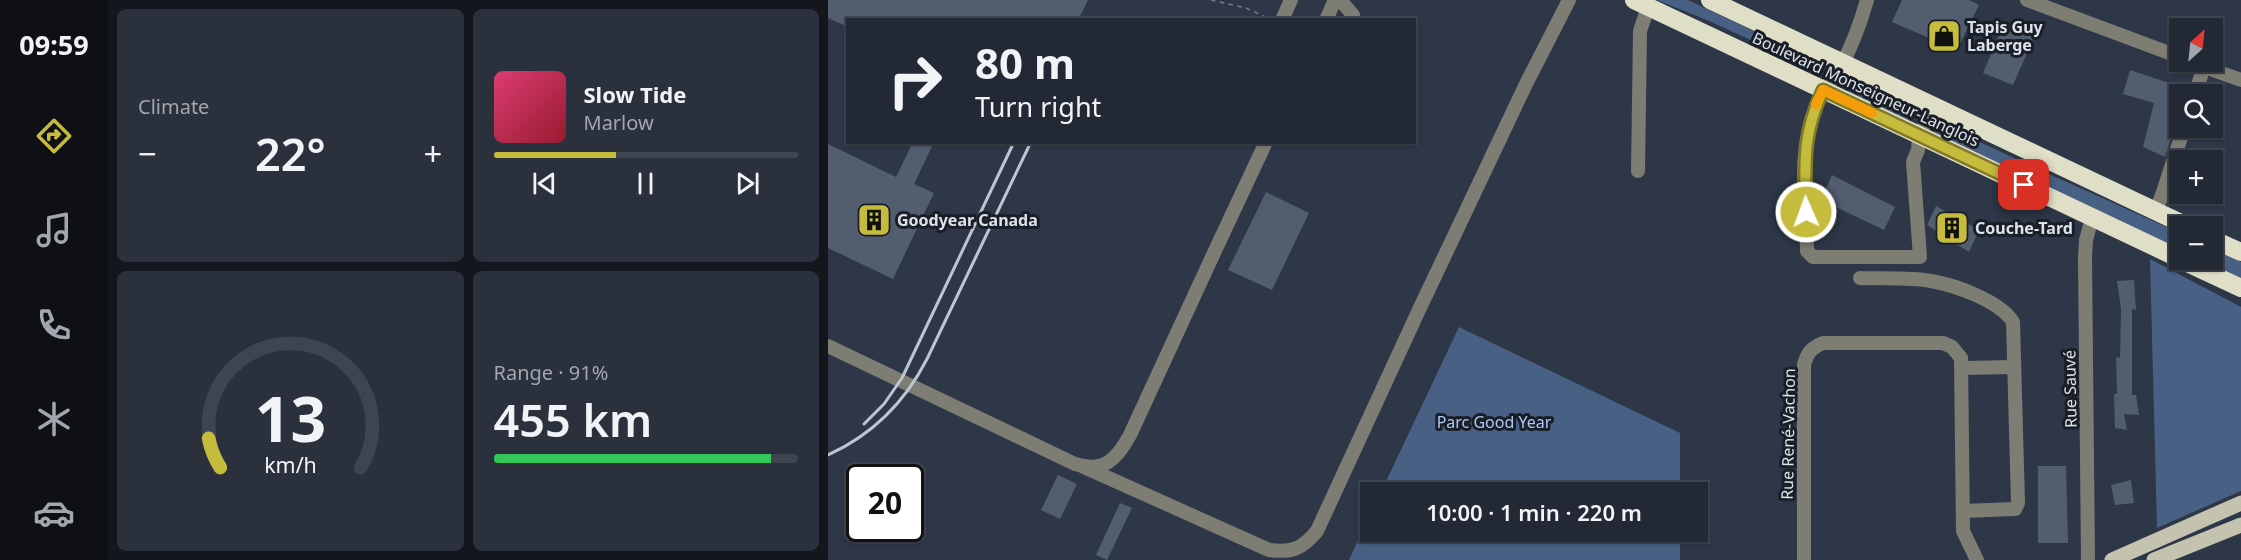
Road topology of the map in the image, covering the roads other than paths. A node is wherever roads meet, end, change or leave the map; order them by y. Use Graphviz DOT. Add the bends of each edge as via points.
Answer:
graph roads {
  1 [pos="1291,0"];
  2 [pos="1335,0"];
  3 [pos="1340,0"];
  4 [pos="1569,0"];
  5 [pos="1710,0"];
  6 [pos="1867,0"];
  7 [pos="2027,0"];
  8 [pos="1641,3"];
  9 [pos="1353,15"];
  10 [pos="1283,18"];
  11 [pos="1327,18"];
  12 [pos="2169,53"];
  13 [pos="1842,63"];
  14 [pos="2218,72"];
  15 [pos="2241,80"];
  16 [pos="1823,90"];
  17 [pos="1933,106"];
  18 [pos="1919,136"];
  19 [pos="2181,138"];
  20 [pos="1265,144"];
  21 [pos="1638,171"];
  22 [pos="2155,211"];
  23 [pos="2092,218"];
  24 [pos="2169,218"];
  25 [pos="2223,244"];
  26 [pos="2241,252"];
  27 [pos="2169,254"];
  28 [pos="2203,270"];
  29 [pos="1860,278"];
  30 [pos="2241,288"];
  31 [pos="828,346"];
  32 [pos="2014,367"];
  33 [pos="1962,368"];
  34 [pos="1084,466"];
  35 [pos="2241,503"];
  36 [pos="1963,511"];
  37 [pos="2241,525"];
  38 [pos="1804,560"];
  39 [pos="1977,560"];
  40 [pos="2088,560"];
  41 [pos="2112,560"];
  42 [pos="2154,560"];
  1 -- 10 [label="street"];
  2 -- 11 [label="street"];
  3 -- 9 [label="street"];
  4 -- 34 [label="street" via="1317,531 1308,542 1285,552 1269,550"];
  5 -- 13 [label="highway, Boulevard Monseigneur-Langlois"];
  6 -- 13 [label="street"];
  7 -- 12 [label="street"];
  8 -- 16 [label="highway, Boulevard Monseigneur-Langlois"];
  8 -- 21 [label="street"];
  13 -- 16 [label="street"];
  13 -- 17 [label="highway, Boulevard Monseigneur-Langlois"];
  14 -- 15 [label="street"];
  16 -- 18 [label="highway, Boulevard Monseigneur-Langlois"];
  16 -- 18 [label="street" via="1804,152 1807,251 1813,257 1920,257 1913,162"];
  17 -- 18 [label="street"];
  17 -- 22 [label="highway, Boulevard Monseigneur-Langlois"];
  18 -- 23 [label="highway, Boulevard Monseigneur-Langlois"];
  19 -- 22 [label="street"];
  20 -- 34 [label="street" via="1120,453 1108,463"];
  22 -- 24 [label="highway, Boulevard Monseigneur-Langlois"];
  23 -- 27 [label="highway, Boulevard Monseigneur-Langlois"];
  23 -- 40 [label="street, Rue Sauvé" via="2085,257"];
  25 -- 26 [label="highway"];
  28 -- 30 [label="highway, Boulevard Monseigneur-Langlois"];
  29 -- 32 [label="street" via="1930,280 1999,307 2013,322"];
  31 -- 34 [label="street"];
  32 -- 33 [label="street"];
  32 -- 36 [label="street" via="2018,503 2015,509 2006,511"];
  33 -- 36 [label="street"];
  33 -- 38 [label="street, Rue René-Vachon" via="1961,358 1943,343 1823,343 1807,354"];
  35 -- 41 [label="main road"];
  36 -- 39 [label="street" via="1963,531"];
  37 -- 42 [label="main road"];
}
